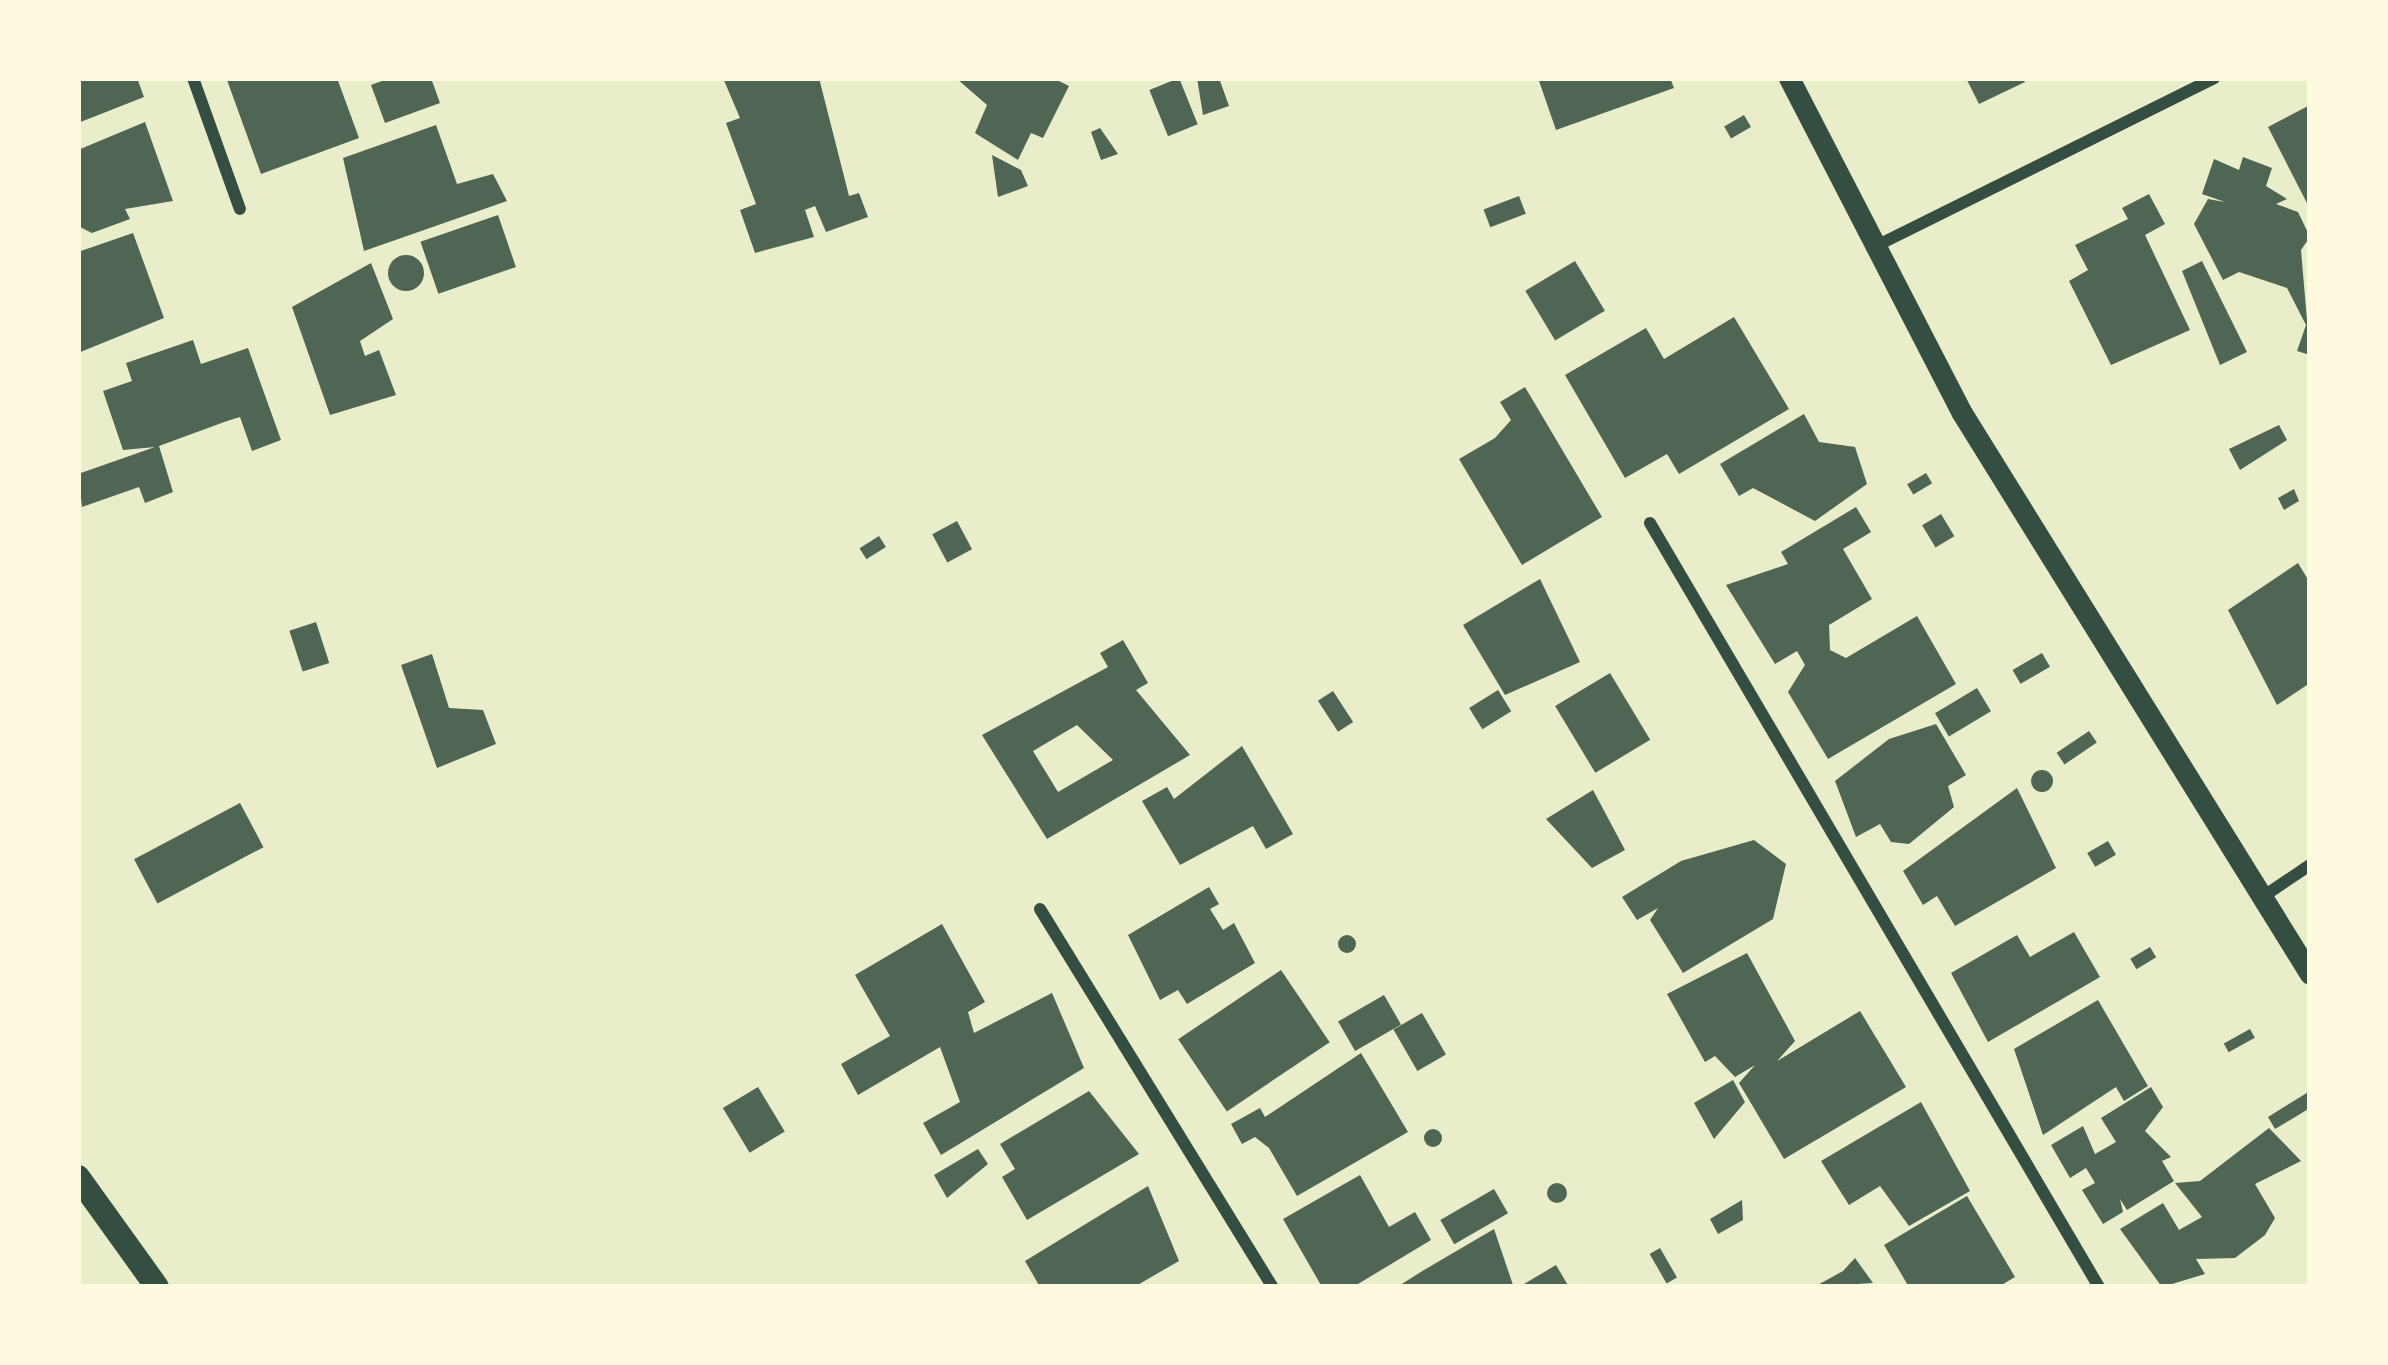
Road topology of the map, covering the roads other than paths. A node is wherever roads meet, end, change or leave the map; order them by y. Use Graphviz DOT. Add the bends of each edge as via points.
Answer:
graph roads {
  1 [pos="194,78"];
  2 [pos="1789,78"];
  3 [pos="2214,78"];
  4 [pos="240,209"];
  5 [pos="1872,248"];
  6 [pos="1650,523"];
  7 [pos="2310,865"];
  8 [pos="2259,899"];
  9 [pos="1040,909"];
  10 [pos="2310,974"];
  11 [pos="78,1177"];
  12 [pos="157,1287"];
  13 [pos="1273,1287"];
  14 [pos="2099,1287"];
  1 -- 4 [label="street"];
  2 -- 5 [label="street"];
  3 -- 5 [label="street"];
  5 -- 8 [label="street"];
  6 -- 14 [label="street"];
  7 -- 8 [label="street"];
  8 -- 10 [label="street"];
  9 -- 13 [label="street"];
  11 -- 12 [label="main road"];
}
